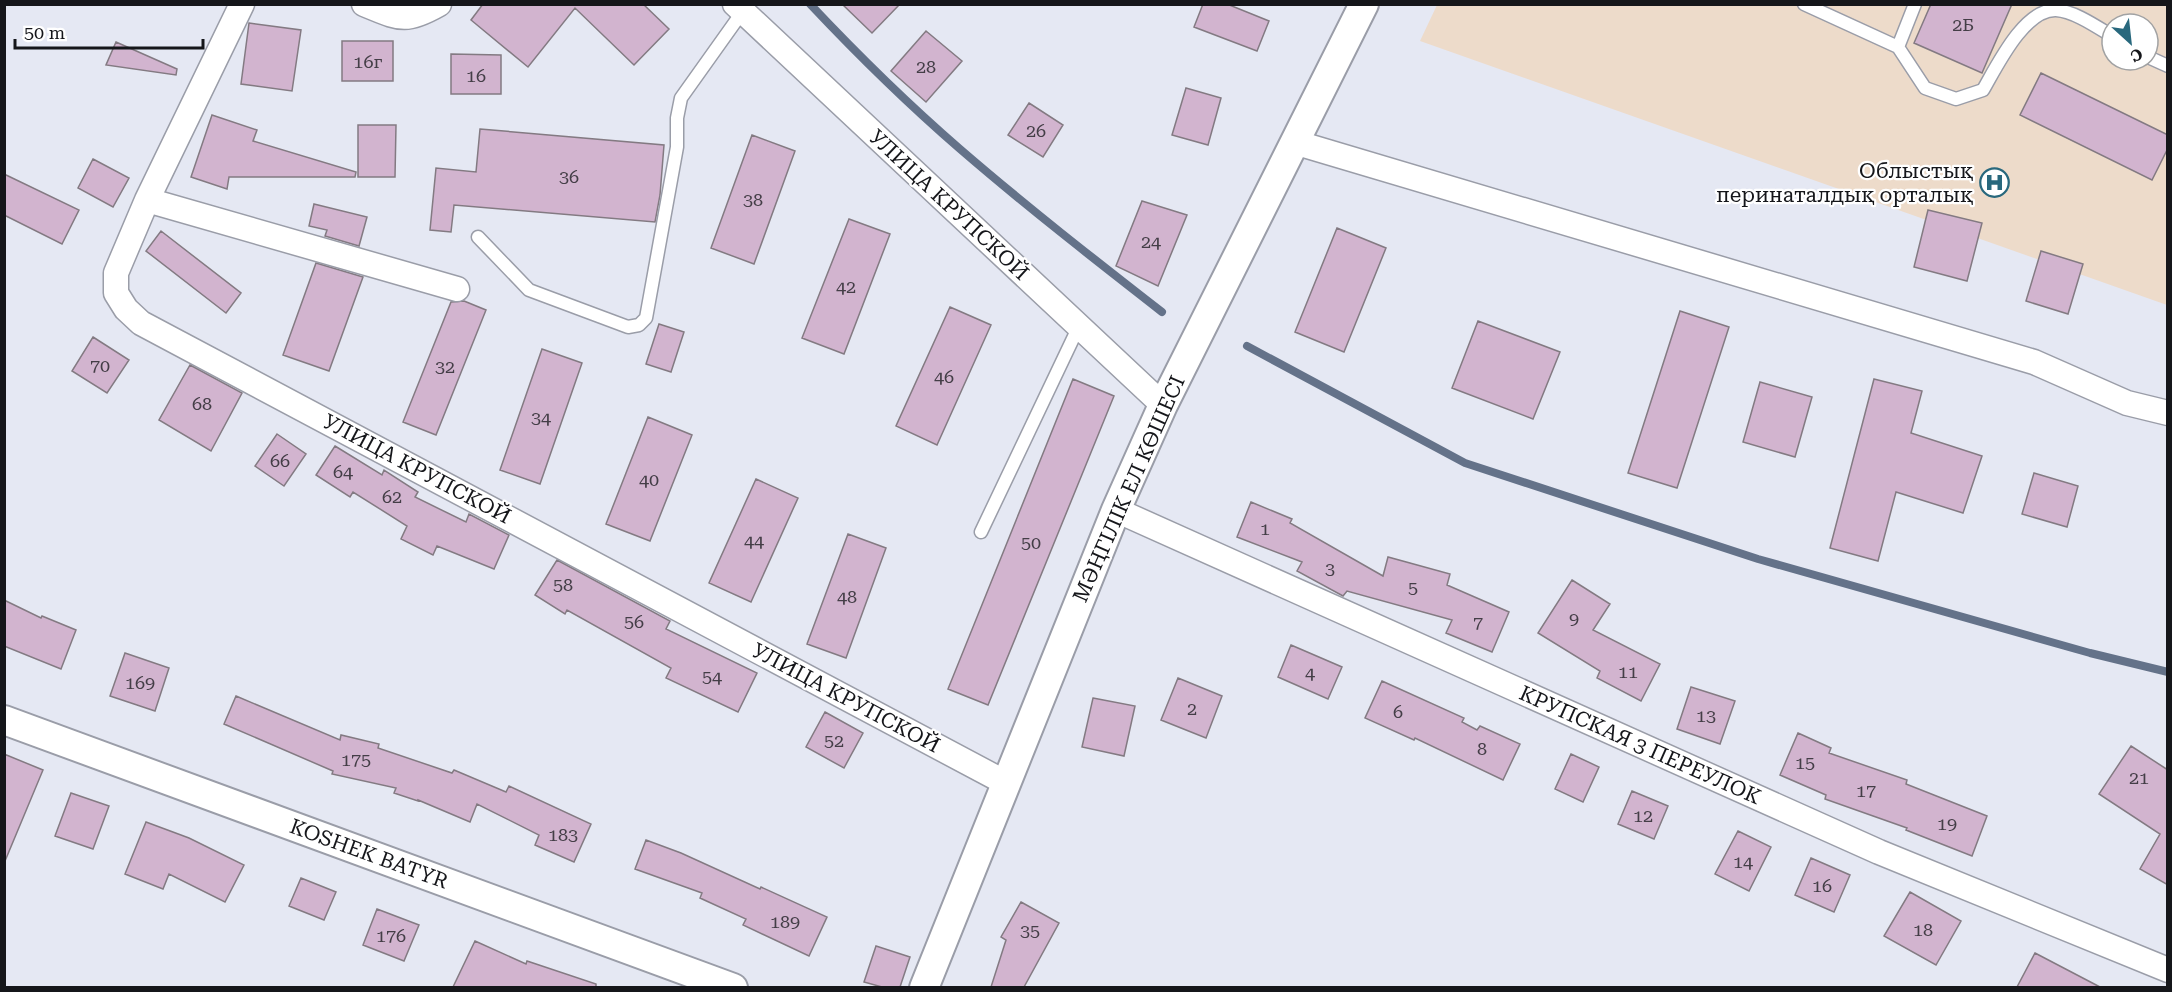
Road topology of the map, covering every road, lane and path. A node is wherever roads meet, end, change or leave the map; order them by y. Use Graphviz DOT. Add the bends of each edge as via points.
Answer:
graph roads {
  1 [pos="242,4"];
  2 [pos="364,4"];
  3 [pos="439,4"];
  4 [pos="1364,4"];
  5 [pos="1804,4"];
  6 [pos="1915,4"];
  7 [pos="739,8"];
  8 [pos="2100,29"];
  9 [pos="1898,47"];
  10 [pos="1294,142"];
  11 [pos="147,200"];
  12 [pos="478,237"];
  13 [pos="457,289"];
  14 [pos="1079,326"];
  15 [pos="1163,405"];
  16 [pos="2168,414"];
  17 [pos="1116,510"];
  18 [pos="981,532"];
  19 [pos="4,720"];
  20 [pos="1006,783"];
  21 [pos="2168,970"];
  22 [pos="733,987"];
  23 [pos="924,987"];
  1 -- 11 [label="street, УЛИЦА КРУПСКОЙ"];
  2 -- 3 [label="street" via="400,19 422,14"];
  4 -- 10 [label="street, МӘҢГІЛІК ЕЛ КӨШЕСІ"];
  5 -- 9 [label="lane"];
  6 -- 9 [label="lane"];
  7 -- 12 [label="lane" via="681,98 646,318 639,325 628,327 529,290"];
  7 -- 14 [label="street, УЛИЦА КРУПСКОЙ"];
  8 -- 9 [label="lane" via="2056,10 2031,18 2006,50 1983,90 1956,99 1925,88"];
  10 -- 15 [label="street, МӘҢГІЛІК ЕЛ КӨШЕСІ"];
  10 -- 16 [label="street" via="2034,362 2127,402"];
  11 -- 13 [label="street"];
  11 -- 20 [label="street, УЛИЦА КРУПСКОЙ" via="116,273 116,293 141,322"];
  14 -- 15 [label="street, УЛИЦА КРУПСКОЙ"];
  14 -- 18 [label="lane"];
  15 -- 17 [label="street, МӘҢГІЛІК ЕЛ КӨШЕСІ"];
  17 -- 20 [label="street, МӘҢГІЛІК ЕЛ КӨШЕСІ"];
  17 -- 21 [label="street, КРУПСКАЯ 3 ПЕРЕУЛОК" via="1878,852"];
  19 -- 22 [label="street, KOSHEK BATYR"];
  20 -- 23 [label="street, МӘҢГІЛІК ЕЛ КӨШЕСІ"];
}
